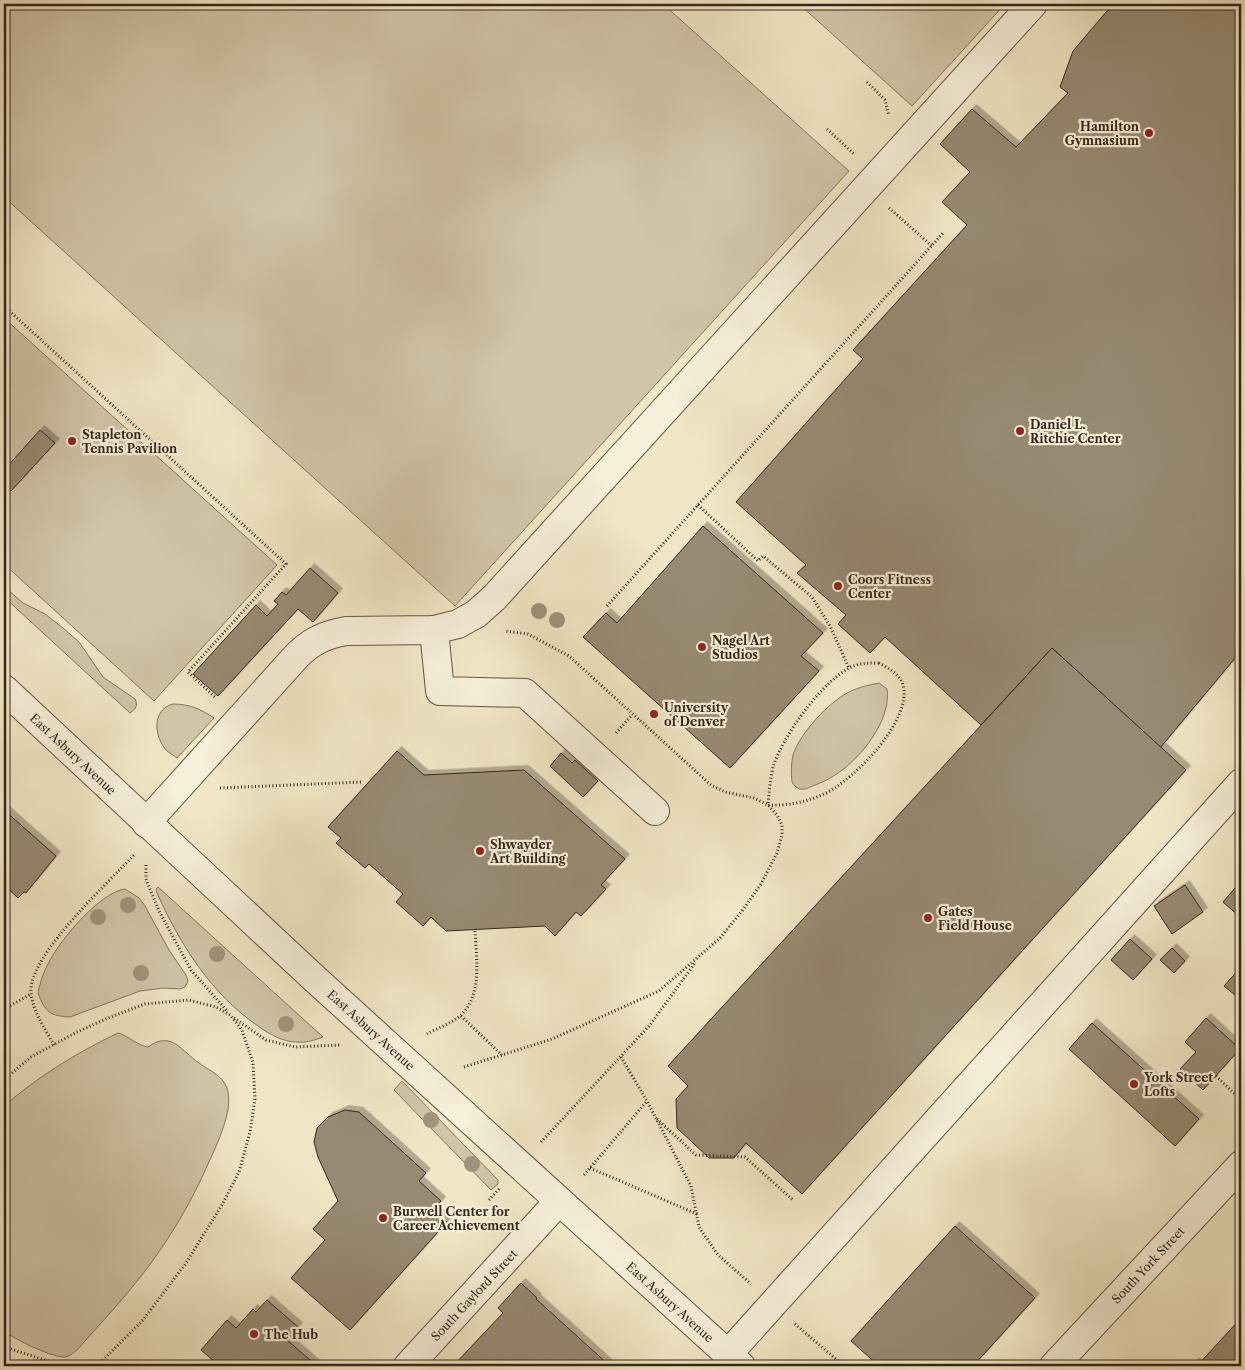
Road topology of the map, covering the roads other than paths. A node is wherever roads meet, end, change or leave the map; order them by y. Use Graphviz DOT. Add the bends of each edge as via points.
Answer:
graph roads {
  1 [pos="1033,4"];
  2 [pos="434,630"];
  3 [pos="4,689"];
  4 [pos="1241,784"];
  5 [pos="655,811"];
  6 [pos="146,823"];
  7 [pos="1241,1165"];
  8 [pos="559,1201"];
  9 [pos="735,1360"];
  10 [pos="414,1364"];
  11 [pos="1054,1366"];
  1 -- 2 [label="street" via="507,585 476,614 458,624"];
  2 -- 5 [label="street" via="440,691 525,693"];
  2 -- 6 [label="street" via="346,631 312,642 292,660"];
  3 -- 6 [label="street, East Asbury Avenue"];
  4 -- 9 [label="street" via="773,1305"];
  6 -- 8 [label="street, East Asbury Avenue"];
  7 -- 11 [label="street, South York Street"];
  8 -- 9 [label="street, East Asbury Avenue"];
  8 -- 10 [label="street, South Gaylord Street"];
}
